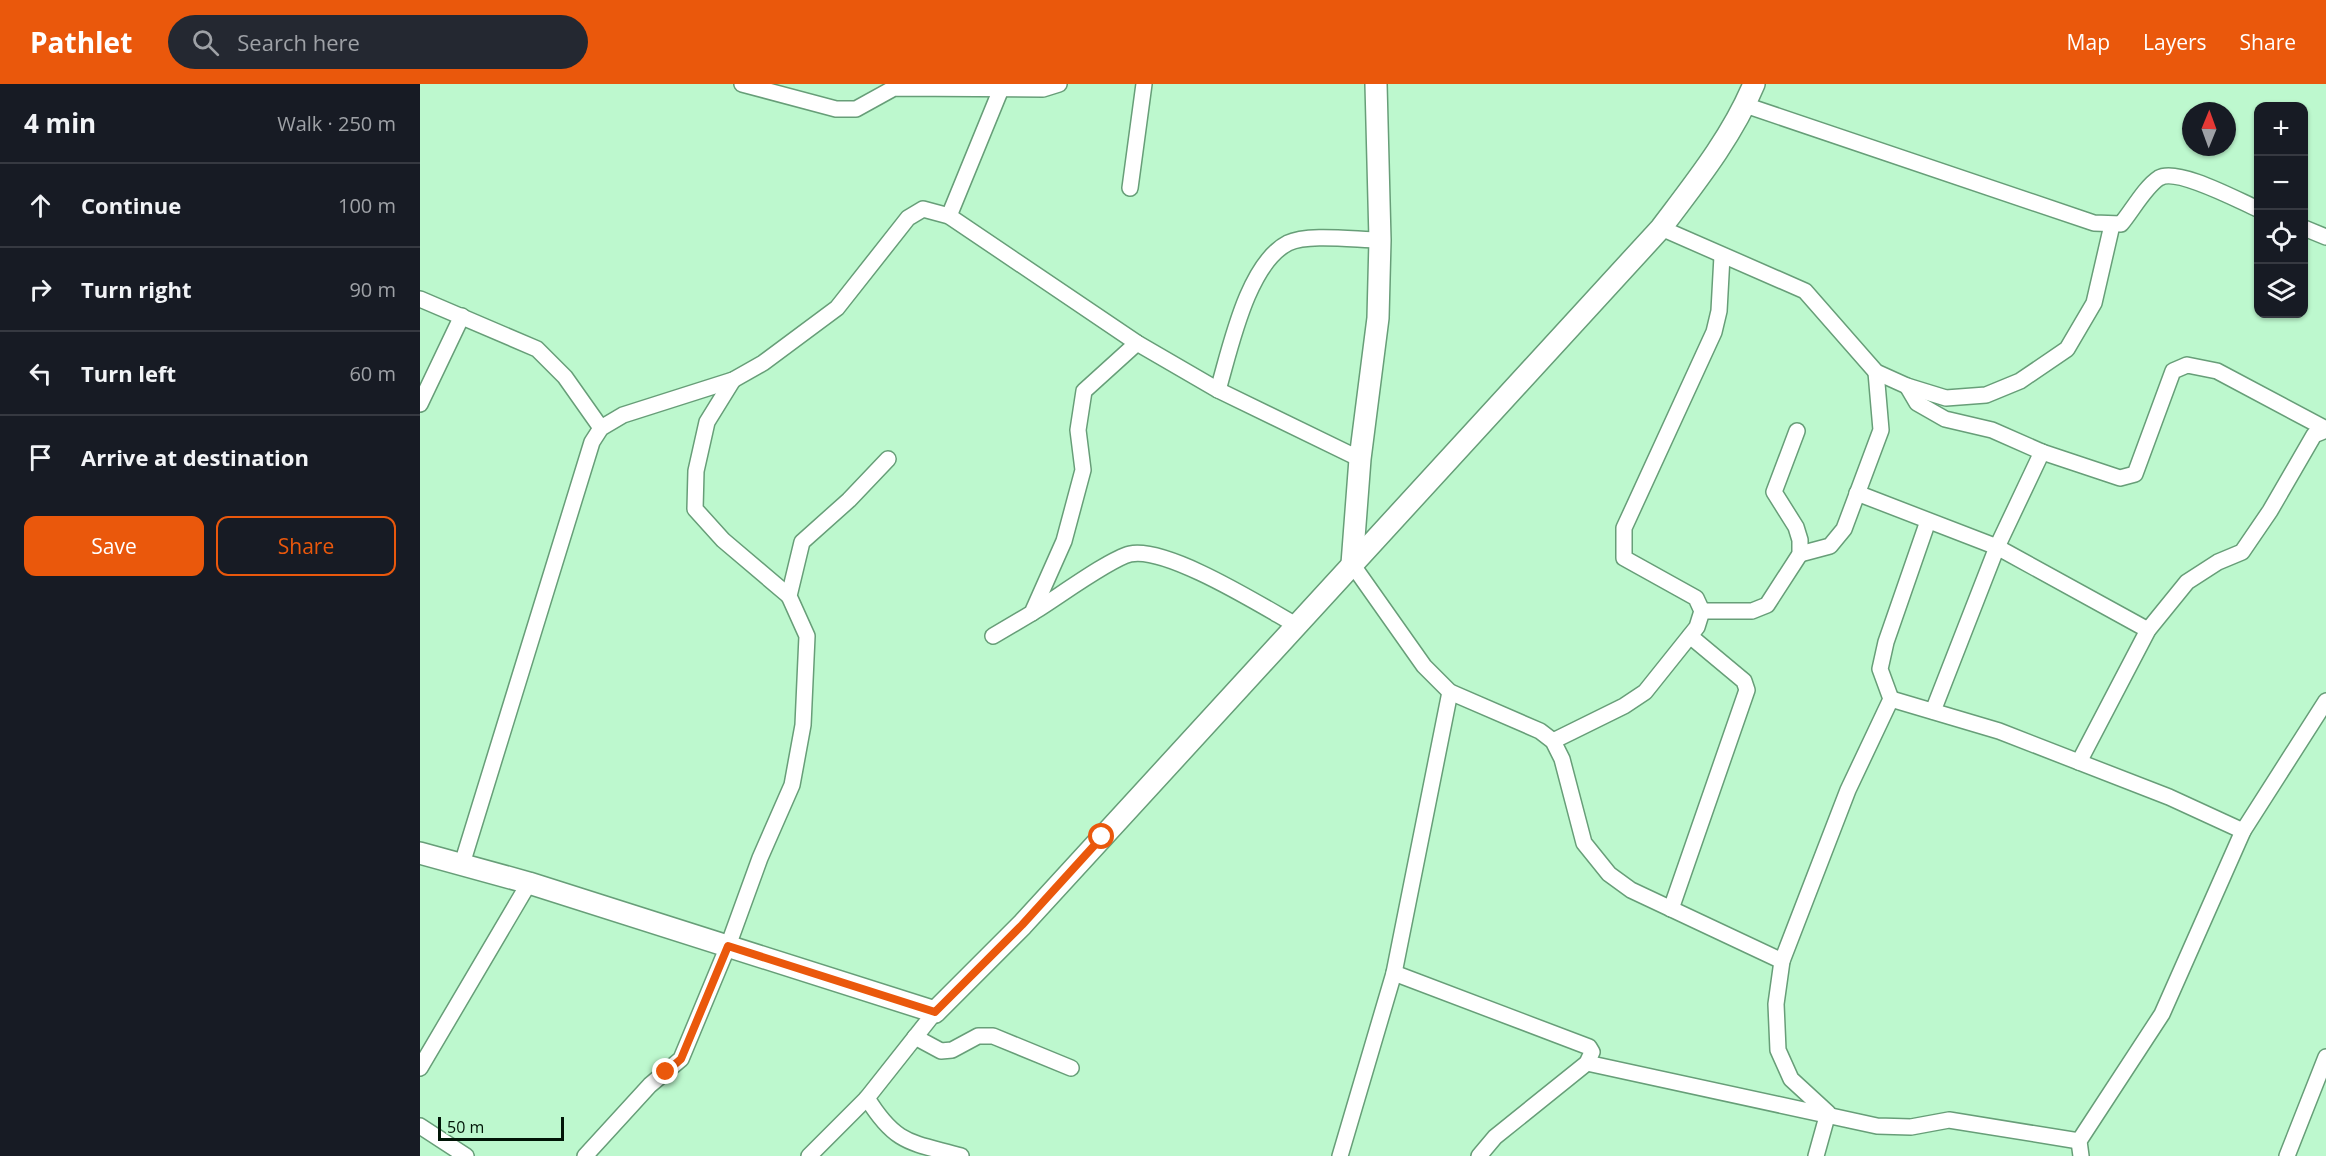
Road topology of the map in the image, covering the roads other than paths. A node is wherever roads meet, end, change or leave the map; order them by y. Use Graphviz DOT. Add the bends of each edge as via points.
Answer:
graph roads {
  1 [pos="742,84"];
  2 [pos="1059,84"];
  3 [pos="1144,84"];
  4 [pos="1376,84"];
  5 [pos="1754,84"];
  6 [pos="1001,89"];
  7 [pos="1745,105"];
  8 [pos="1130,188"];
  9 [pos="2254,207"];
  10 [pos="950,216"];
  11 [pos="2112,225"];
  12 [pos="1661,228"];
  13 [pos="2308,230"];
  14 [pos="2326,237"];
  15 [pos="1380,240"];
  16 [pos="1722,256"];
  17 [pos="420,299"];
  18 [pos="462,316"];
  19 [pos="1137,343"];
  20 [pos="1876,372"];
  21 [pos="733,380"];
  22 [pos="1907,386"];
  23 [pos="1218,390"];
  24 [pos="420,404"];
  25 [pos="601,428"];
  26 [pos="2326,430"];
  27 [pos="1797,431"];
  28 [pos="2042,452"];
  29 [pos="888,459"];
  30 [pos="1360,459"];
  31 [pos="1857,493"];
  32 [pos="1928,521"];
  33 [pos="1996,547"];
  34 [pos="1800,554"];
  35 [pos="1352,564"];
  36 [pos="789,596"];
  37 [pos="1702,611"];
  38 [pos="1032,613"];
  39 [pos="1296,625"];
  40 [pos="2148,630"];
  41 [pos="993,636"];
  42 [pos="1690,636"];
  43 [pos="1450,692"];
  44 [pos="1891,699"];
  45 [pos="2326,701"];
  46 [pos="1933,711"];
  47 [pos="1553,741"];
  48 [pos="2079,762"];
  49 [pos="2243,831"];
  50 [pos="420,853"];
  51 [pos="462,864"];
  52 [pos="529,883"];
  53 [pos="1671,909"];
  54 [pos="728,946"];
  55 [pos="1782,961"];
  56 [pos="1394,973"];
  57 [pos="935,1012"];
  58 [pos="915,1038"];
  59 [pos="2326,1057"];
  60 [pos="1587,1063"];
  61 [pos="420,1068"];
  62 [pos="1071,1068"];
  63 [pos="867,1098"];
  64 [pos="1828,1113"];
  65 [pos="420,1126"];
  66 [pos="2080,1148"];
  67 [pos="466,1156"];
  68 [pos="585,1156"];
  69 [pos="809,1156"];
  70 [pos="961,1156"];
  71 [pos="1340,1156"];
  72 [pos="1479,1156"];
  73 [pos="1816,1156"];
  74 [pos="2287,1156"];
  1 -- 6 [label="street" via="836,109 856,109 894,88"];
  2 -- 6 [label="street" via="1042,89"];
  3 -- 8 [label="street"];
  4 -- 15 [label="street"];
  5 -- 7 [label="street"];
  6 -- 10 [label="street"];
  7 -- 11 [label="street" via="2094,223"];
  7 -- 12 [label="street" via="1707,166"];
  9 -- 11 [label="street" via="2167,174 2157,179 2121,224"];
  10 -- 19 [label="street"];
  10 -- 21 [label="street" via="923,209 908,218 837,308 763,363"];
  11 -- 22 [label="street" via="2094,303 2067,350 2020,381 1986,395 1946,398"];
  12 -- 16 [label="street"];
  12 -- 35 [label="street"];
  13 -- 14 [label="street"];
  15 -- 23 [label="street" via="1308,239 1288,243 1261,270 1243,306"];
  15 -- 30 [label="street" via="1378,318"];
  16 -- 20 [label="street" via="1805,291"];
  16 -- 37 [label="street" via="1714,332 1624,528 1622,540 1624,558 1696,598"];
  17 -- 18 [label="street"];
  18 -- 24 [label="street"];
  18 -- 25 [label="street" via="537,349 565,377"];
  19 -- 23 [label="street"];
  19 -- 38 [label="street" via="1084,391 1078,430 1083,470 1064,541"];
  20 -- 22 [label="street"];
  20 -- 31 [label="street" via="1881,430"];
  21 -- 25 [label="street" via="623,416"];
  21 -- 36 [label="street" via="707,422 696,471 695,509 723,540"];
  22 -- 28 [label="street" via="1917,403 1930,412 1992,430"];
  23 -- 30 [label="street"];
  25 -- 51 [label="street" via="591,442"];
  26 -- 28 [label="street" via="2217,371 2187,365 2173,371 2135,474 2120,478"];
  26 -- 40 [label="street" via="2314,435 2242,552 2187,582"];
  27 -- 34 [label="street" via="1774,492 1796,528"];
  28 -- 33 [label="street"];
  29 -- 36 [label="street" via="802,542"];
  30 -- 35 [label="street"];
  31 -- 32 [label="street"];
  31 -- 34 [label="street" via="1844,529 1830,546"];
  32 -- 33 [label="street"];
  32 -- 44 [label="street" via="1880,669"];
  33 -- 40 [label="street"];
  33 -- 46 [label="street"];
  34 -- 37 [label="street" via="1767,605 1752,611"];
  35 -- 39 [label="street"];
  35 -- 43 [label="street" via="1424,666"];
  36 -- 54 [label="street" via="807,636 801,735 792,784"];
  37 -- 42 [label="street"];
  38 -- 39 [label="street" via="1130,554 1155,554 1227,586"];
  38 -- 41 [label="street"];
  39 -- 57 [label="street" via="1022,925"];
  40 -- 48 [label="street"];
  42 -- 47 [label="street" via="1645,692"];
  42 -- 53 [label="street" via="1744,681 1748,690"];
  43 -- 47 [label="street" via="1540,731"];
  43 -- 56 [label="street"];
  44 -- 46 [label="street"];
  44 -- 55 [label="street" via="1848,790"];
  45 -- 49 [label="street"];
  46 -- 48 [label="street"];
  47 -- 53 [label="street" via="1562,759 1584,843 1609,874 1631,890"];
  48 -- 49 [label="street" via="2169,796"];
  49 -- 66 [label="street" via="2162,1014"];
  50 -- 51 [label="street"];
  51 -- 52 [label="street"];
  52 -- 54 [label="street"];
  52 -- 61 [label="street"];
  53 -- 55 [label="street"];
  54 -- 57 [label="street"];
  54 -- 68 [label="street" via="681,1059 650,1085"];
  55 -- 64 [label="street" via="1776,1004 1778,1050 1791,1079"];
  56 -- 60 [label="street" via="1589,1047 1592,1052"];
  56 -- 71 [label="street"];
  57 -- 58 [label="street"];
  58 -- 62 [label="street" via="941,1051 952,1050 978,1036 993,1036"];
  58 -- 63 [label="street"];
  59 -- 74 [label="street"];
  60 -- 64 [label="street"];
  60 -- 72 [label="street" via="1495,1137"];
  63 -- 69 [label="street"];
  63 -- 70 [label="street" via="894,1134"];
  64 -- 66 [label="street" via="1877,1126 1911,1127 1949,1120"];
  64 -- 73 [label="street"];
  65 -- 67 [label="street"];
}
